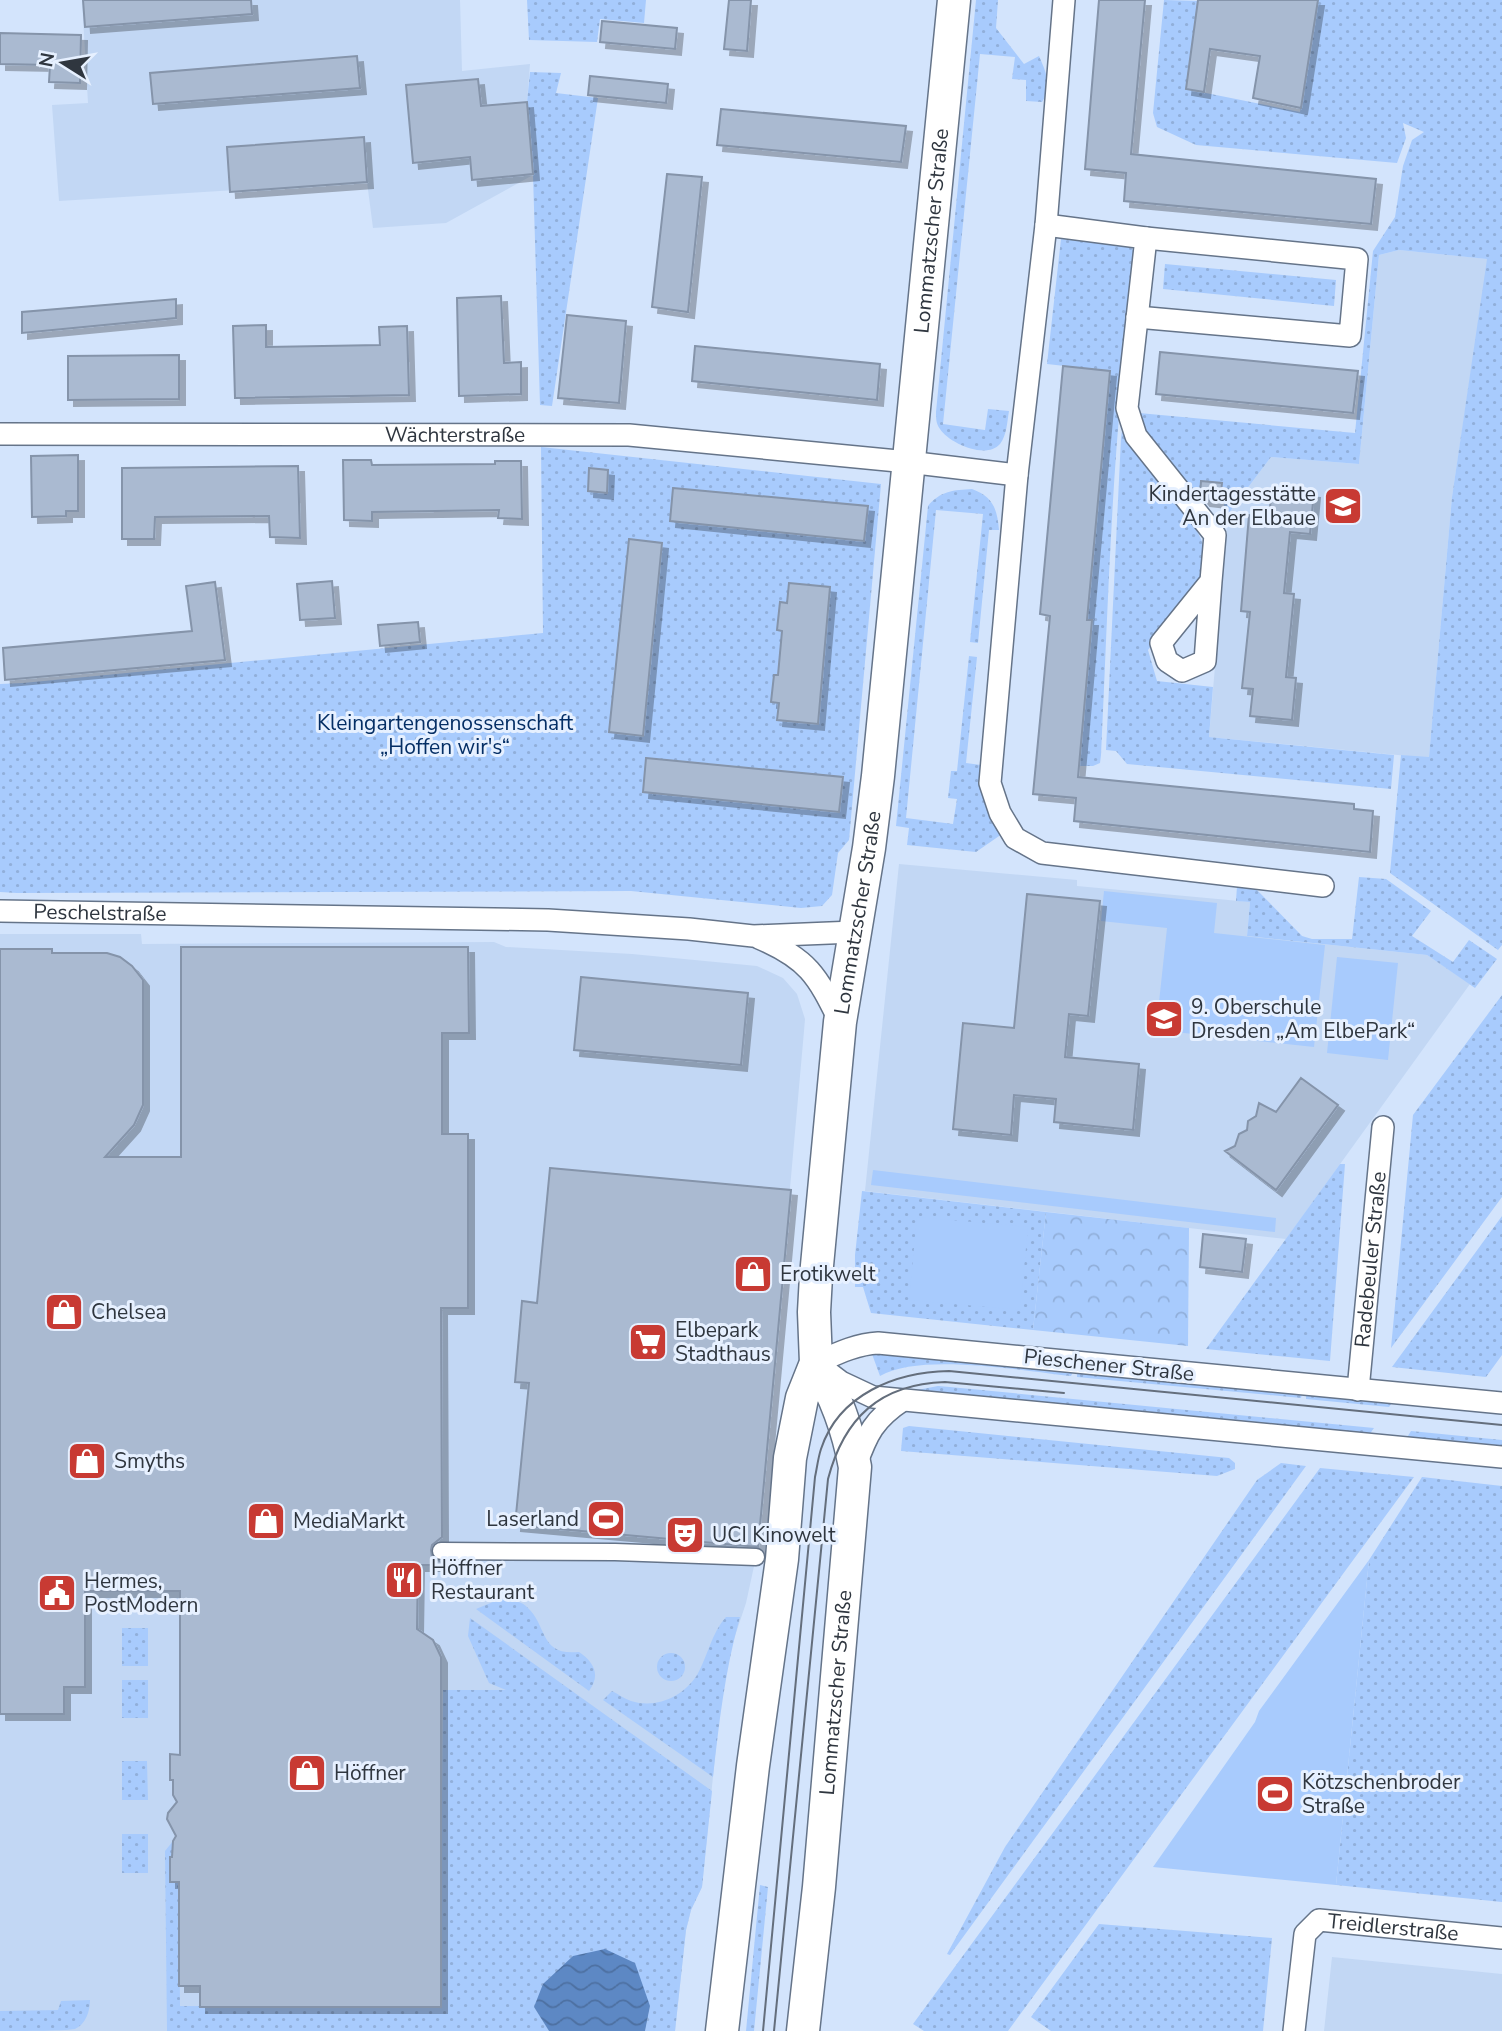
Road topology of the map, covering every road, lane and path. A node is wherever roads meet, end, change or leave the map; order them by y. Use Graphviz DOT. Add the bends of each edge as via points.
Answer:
graph roads {
  1 [pos="954,0"];
  2 [pos="1064,0"];
  3 [pos="1045,225"];
  4 [pos="1146,239"];
  5 [pos="1137,317"];
  6 [pos="0,434"];
  7 [pos="908,462"];
  8 [pos="1017,475"];
  9 [pos="1211,580"];
  10 [pos="1323,886"];
  11 [pos="0,911"];
  12 [pos="853,932"];
  13 [pos="753,936"];
  14 [pos="839,1022"];
  15 [pos="1383,1127"];
  16 [pos="816,1363"];
  17 [pos="1358,1390"];
  18 [pos="903,1400"];
  19 [pos="1502,1403"];
  20 [pos="1502,1457"];
  21 [pos="855,1467"];
  22 [pos="449,1551"];
  23 [pos="757,1557"];
  24 [pos="1502,1938"];
  25 [pos="722,2031"];
  26 [pos="803,2031"];
  27 [pos="1294,2031"];
  1 -- 7 [label="main road, Lommatzscher Straße"];
  2 -- 3 [label="street"];
  3 -- 4 [label="street"];
  3 -- 8 [label="street"];
  4 -- 5 [label="street"];
  4 -- 5 [label="street" via="1357,259 1350,336"];
  5 -- 9 [label="street" via="1127,408 1136,436 1215,535"];
  6 -- 7 [label="street, Wächterstraße" via="629,435"];
  7 -- 8 [label="street"];
  7 -- 12 [label="main road, Lommatzscher Straße" via="869,848"];
  8 -- 10 [label="street" via="990,783 1015,838 1042,853"];
  11 -- 13 [label="street, Peschelstraße" via="548,920"];
  12 -- 13 [label="street"];
  12 -- 14 [label="main road, Lommatzscher Straße"];
  13 -- 14 [label="street" via="801,960 824,988"];
  14 -- 16 [label="main road, Lommatzscher Straße" via="816,1276"];
  15 -- 17 [label="street, Radebeuler Straße"];
  16 -- 17 [label="street, Pieschener Straße" via="878,1343"];
  16 -- 18 [label="street" via="865,1394"];
  16 -- 21 [label="main road, Lommatzscher Straße" via="845,1422"];
  16 -- 25 [label="main road, Lommatzscher Straße" via="802,1398 792,1446"];
  17 -- 19 [label="street, Pieschener Straße"];
  18 -- 20 [label="street"];
  18 -- 21 [label="street" via="874,1423"];
  21 -- 26 [label="main road, Lommatzscher Straße" via="820,1887"];
  22 -- 23 [label="street"];
  24 -- 27 [label="street, Treidlerstraße" via="1319,1920 1305,1934"];
}
